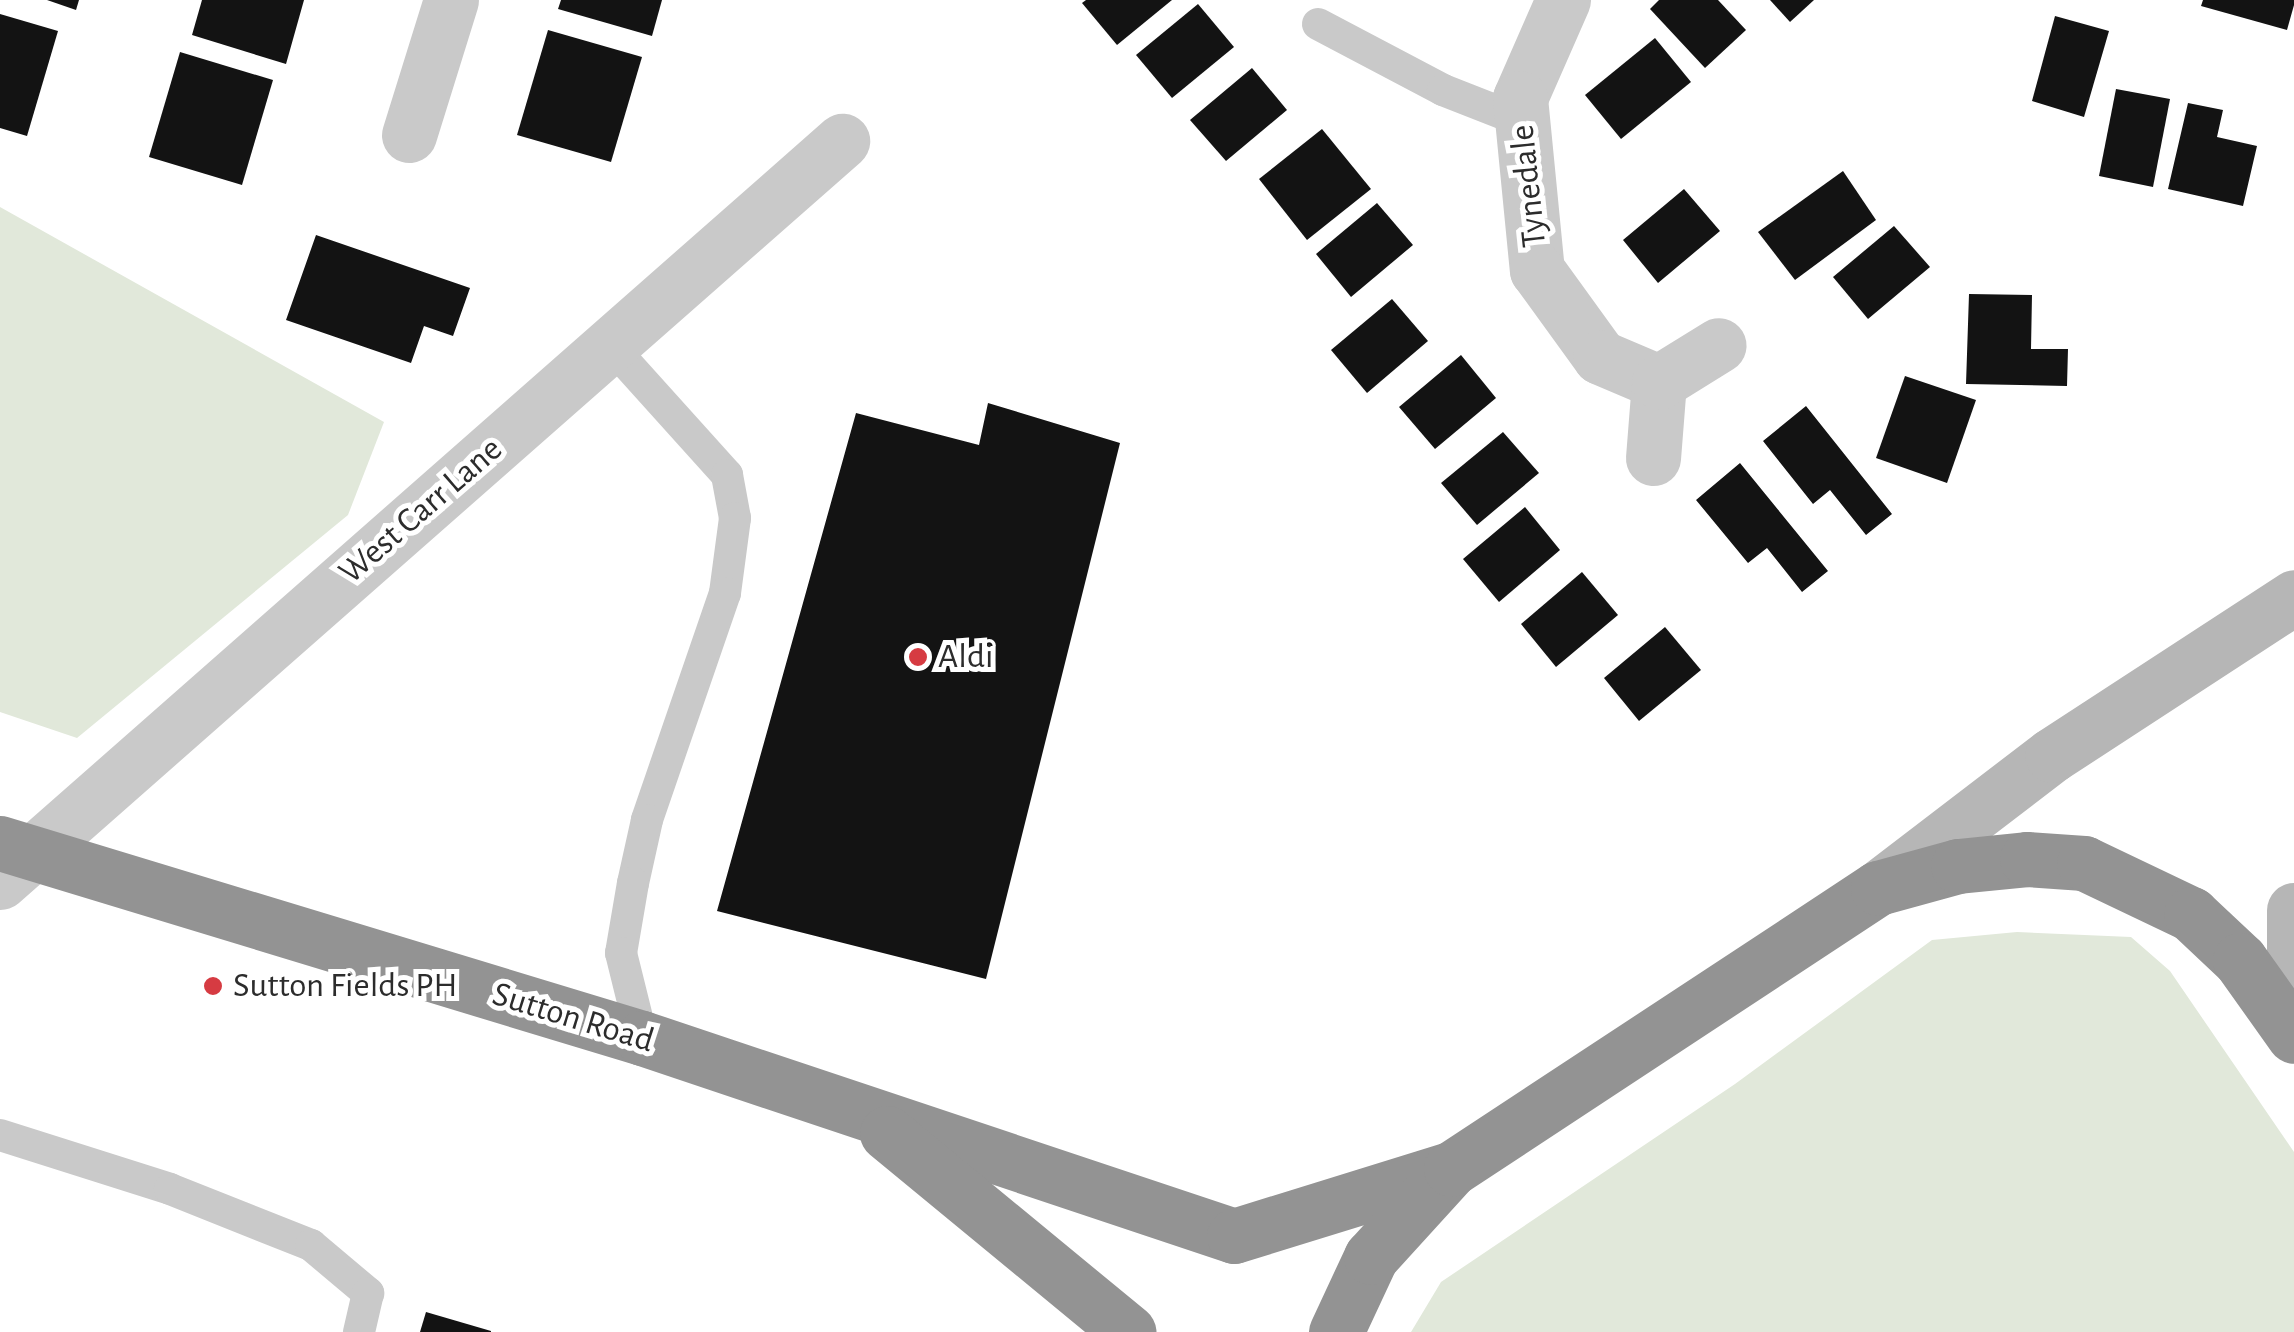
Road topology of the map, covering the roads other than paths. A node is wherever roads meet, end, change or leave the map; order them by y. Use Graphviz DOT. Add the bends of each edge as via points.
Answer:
graph roads {
  1 [pos="451,0"];
  2 [pos="1563,0"];
  3 [pos="1318,24"];
  4 [pos="1522,121"];
  5 [pos="409,135"];
  6 [pos="842,141"];
  7 [pos="610,345"];
  8 [pos="1718,345"];
  9 [pos="1660,382"];
  10 [pos="1653,458"];
  11 [pos="2294,597"];
  12 [pos="11,859"];
  13 [pos="1878,888"];
  14 [pos="2294,910"];
  15 [pos="2294,996"];
  16 [pos="2294,1036"];
  17 [pos="642,1038"];
  18 [pos="858,1110"];
  19 [pos="0,1134"];
  20 [pos="1451,1169"];
  21 [pos="359,1332"];
  22 [pos="1128,1332"];
  23 [pos="1336,1332"];
  1 -- 5 [label="street"];
  2 -- 4 [label="street, Tynedale" via="1520,98"];
  3 -- 4 [label="lane" via="1443,90"];
  4 -- 9 [label="street, Tynedale" via="1538,270 1600,357"];
  6 -- 7 [label="street, West Carr Lane"];
  7 -- 12 [label="street, West Carr Lane"];
  7 -- 17 [label="lane" via="720,466 735,518 725,593 647,820 633,883 622,952"];
  8 -- 9 [label="street"];
  9 -- 10 [label="street"];
  11 -- 13 [label="street" via="2052,755"];
  12 -- 17 [label="highway, Sutton Road"];
  13 -- 16 [label="highway" via="1958,866 2026,859 2084,863 2191,914 2240,960"];
  13 -- 20 [label="highway"];
  14 -- 15 [label="street"];
  17 -- 18 [label="highway, Sutton Road"];
  18 -- 20 [label="highway, Sutton Road" via="1234,1236"];
  18 -- 22 [label="highway"];
  19 -- 21 [label="lane" via="170,1189 311,1245 368,1293"];
  20 -- 23 [label="highway" via="1371,1257"];
}
